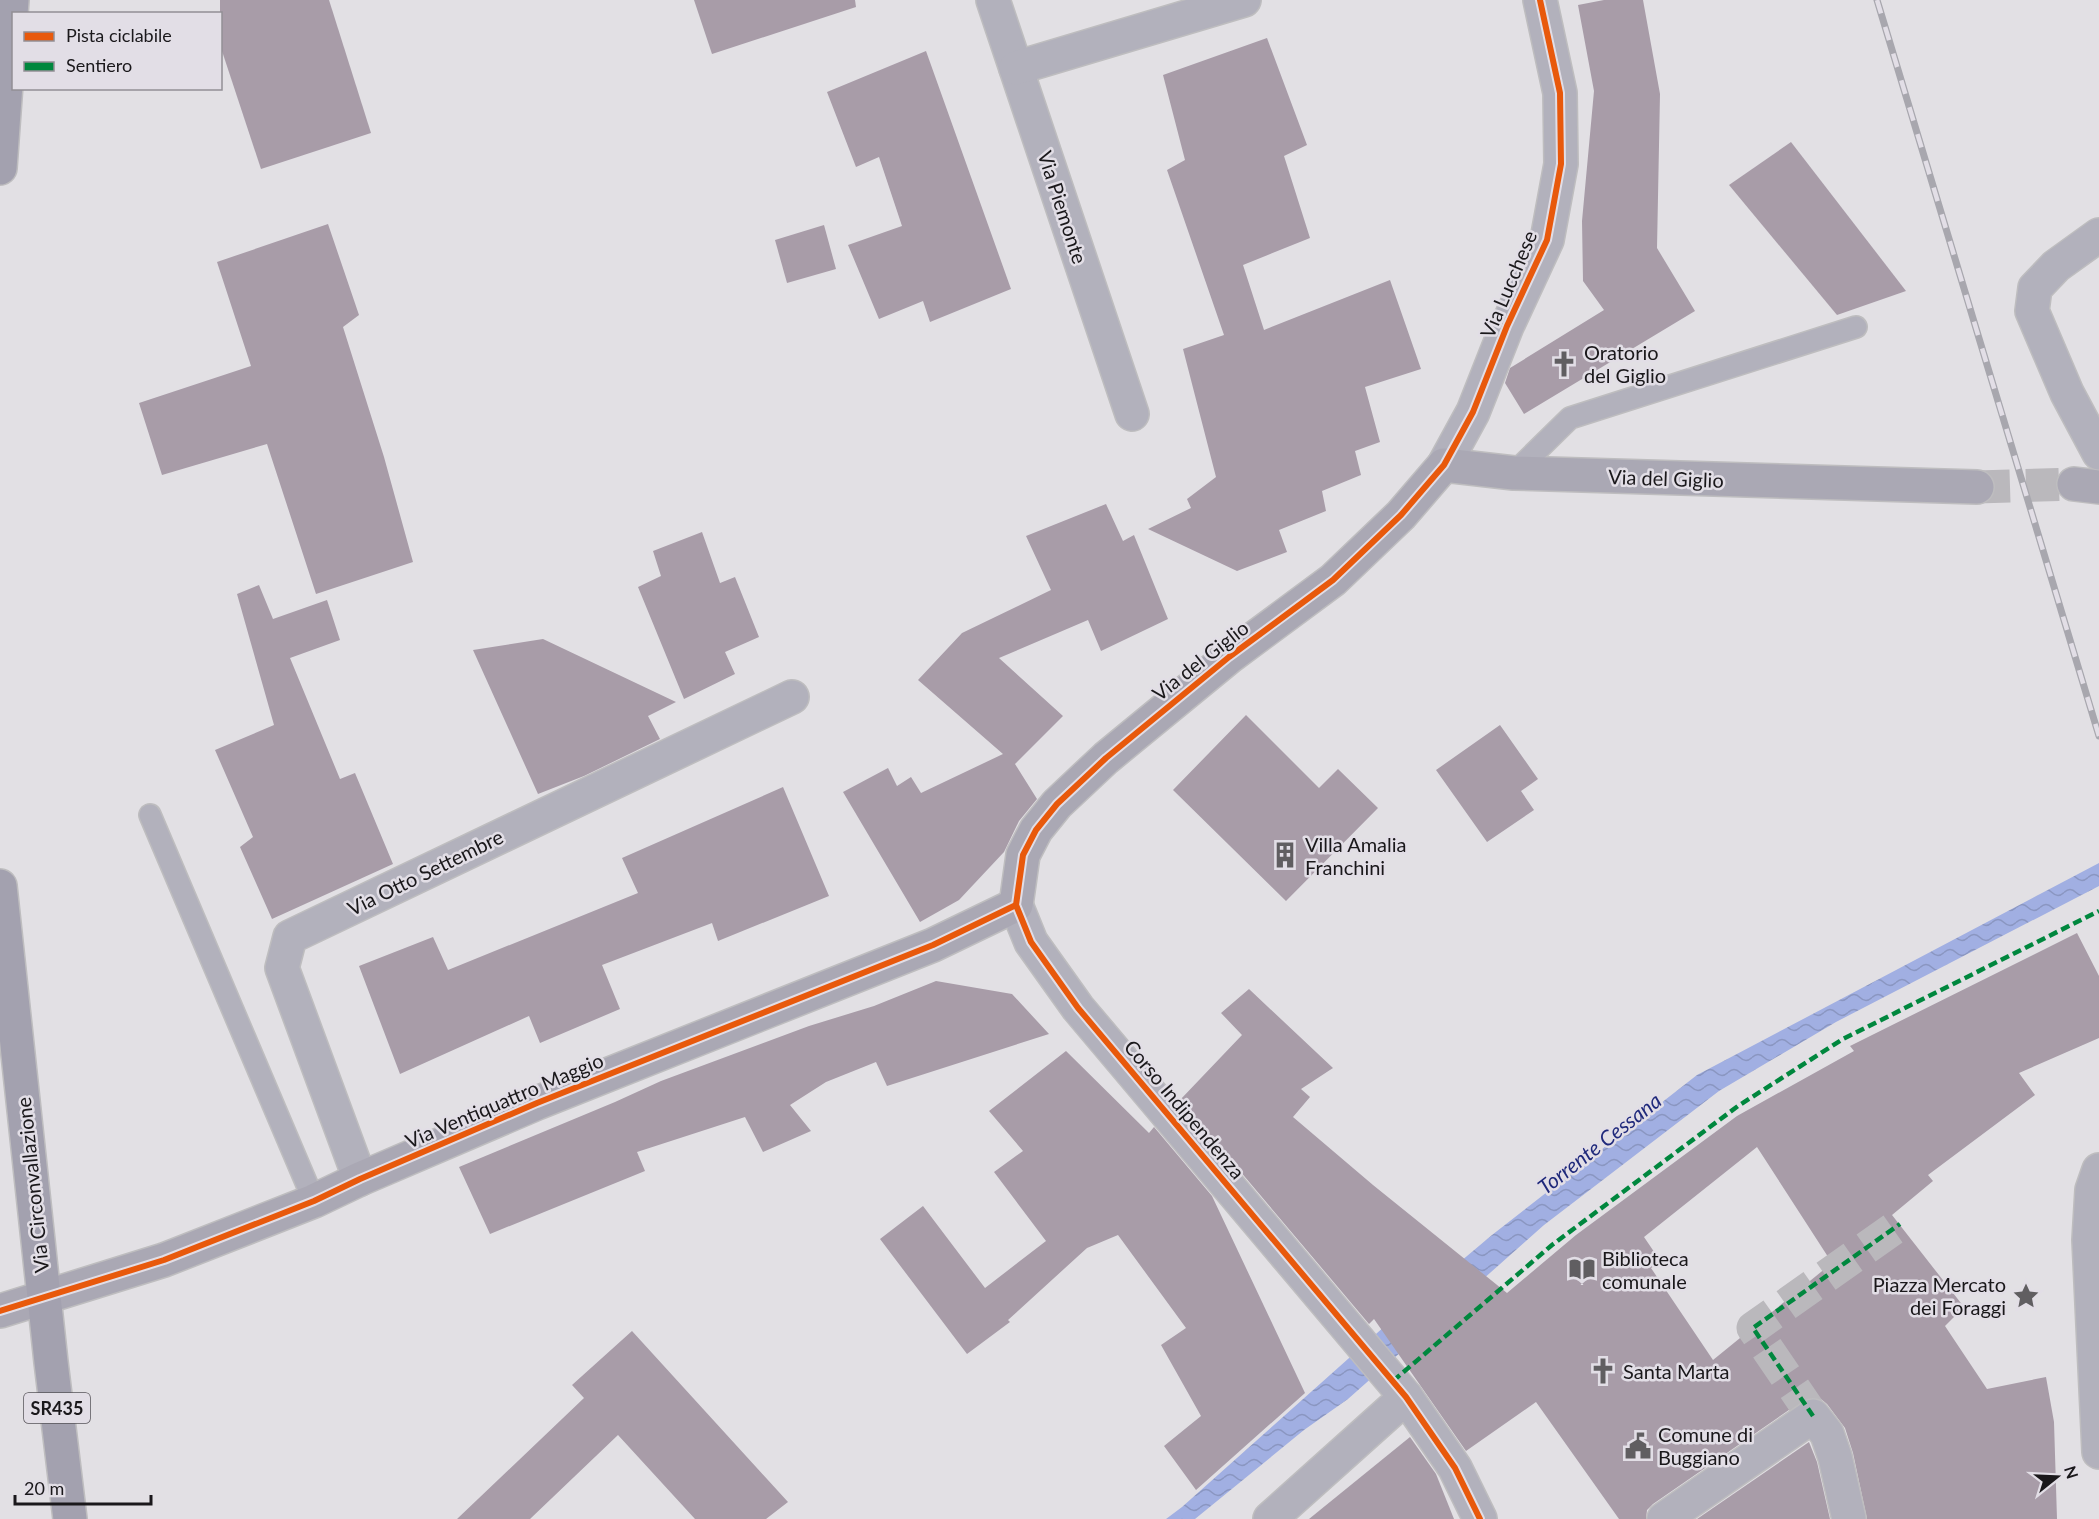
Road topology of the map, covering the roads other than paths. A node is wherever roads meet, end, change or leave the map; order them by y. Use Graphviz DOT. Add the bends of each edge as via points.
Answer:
graph roads {
  1 [pos="12,0"];
  2 [pos="993,0"];
  3 [pos="1244,0"];
  4 [pos="1540,0"];
  5 [pos="1016,68"];
  6 [pos="0,168"];
  7 [pos="2099,235"];
  8 [pos="1856,327"];
  9 [pos="1132,414"];
  10 [pos="2099,453"];
  11 [pos="1444,465"];
  12 [pos="1515,473"];
  13 [pos="1977,488"];
  14 [pos="792,697"];
  15 [pos="150,815"];
  16 [pos="0,886"];
  17 [pos="1016,906"];
  18 [pos="2099,1170"];
  19 [pos="360,1179"];
  20 [pos="314,1201"];
  21 [pos="45,1297"];
  22 [pos="0,1311"];
  23 [pos="1406,1397"];
  24 [pos="2099,1452"];
  25 [pos="70,1519"];
  26 [pos="1270,1519"];
  27 [pos="1480,1519"];
  28 [pos="1664,1519"];
  29 [pos="1849,1519"];
  1 -- 6 [label="main road"];
  2 -- 5 [label="street, Via Piemonte"];
  3 -- 5 [label="street"];
  4 -- 11 [label="street, Via Lucchese" via="1560,93 1562,164 1547,240 1473,412"];
  5 -- 9 [label="street, Via Piemonte"];
  7 -- 10 [label="street" via="2056,266 2036,288 2032,311 2067,393"];
  8 -- 12 [label="lane" via="1570,418"];
  11 -- 12 [label="street, Via del Giglio"];
  11 -- 17 [label="street, Via del Giglio" via="1401,515 1333,579 1106,758 1057,804 1036,830 1023,855"];
  12 -- 13 [label="street, Via del Giglio"];
  14 -- 19 [label="street, Via Otto Settembre" via="290,937 282,968"];
  15 -- 20 [label="lane"];
  16 -- 21 [label="main road, Via Circonvallazione / SR435"];
  17 -- 19 [label="street, Via Ventiquattro Maggio" via="933,945 581,1085"];
  17 -- 23 [label="street, Corso Indipendenza" via="1031,942 1078,1008"];
  18 -- 24 [label="street" via="2092,1190 2089,1240"];
  19 -- 20 [label="street, Via Ventiquattro Maggio"];
  20 -- 21 [label="street, Via Ventiquattro Maggio" via="164,1260"];
  21 -- 22 [label="street, Via Ventiquattro Maggio"];
  21 -- 25 [label="main road, Via Circonvallazione / SR435"];
  23 -- 26 [label="street"];
  23 -- 27 [label="street" via="1455,1468"];
  28 -- 29 [label="street" via="1813,1416 1827,1434"];
}
